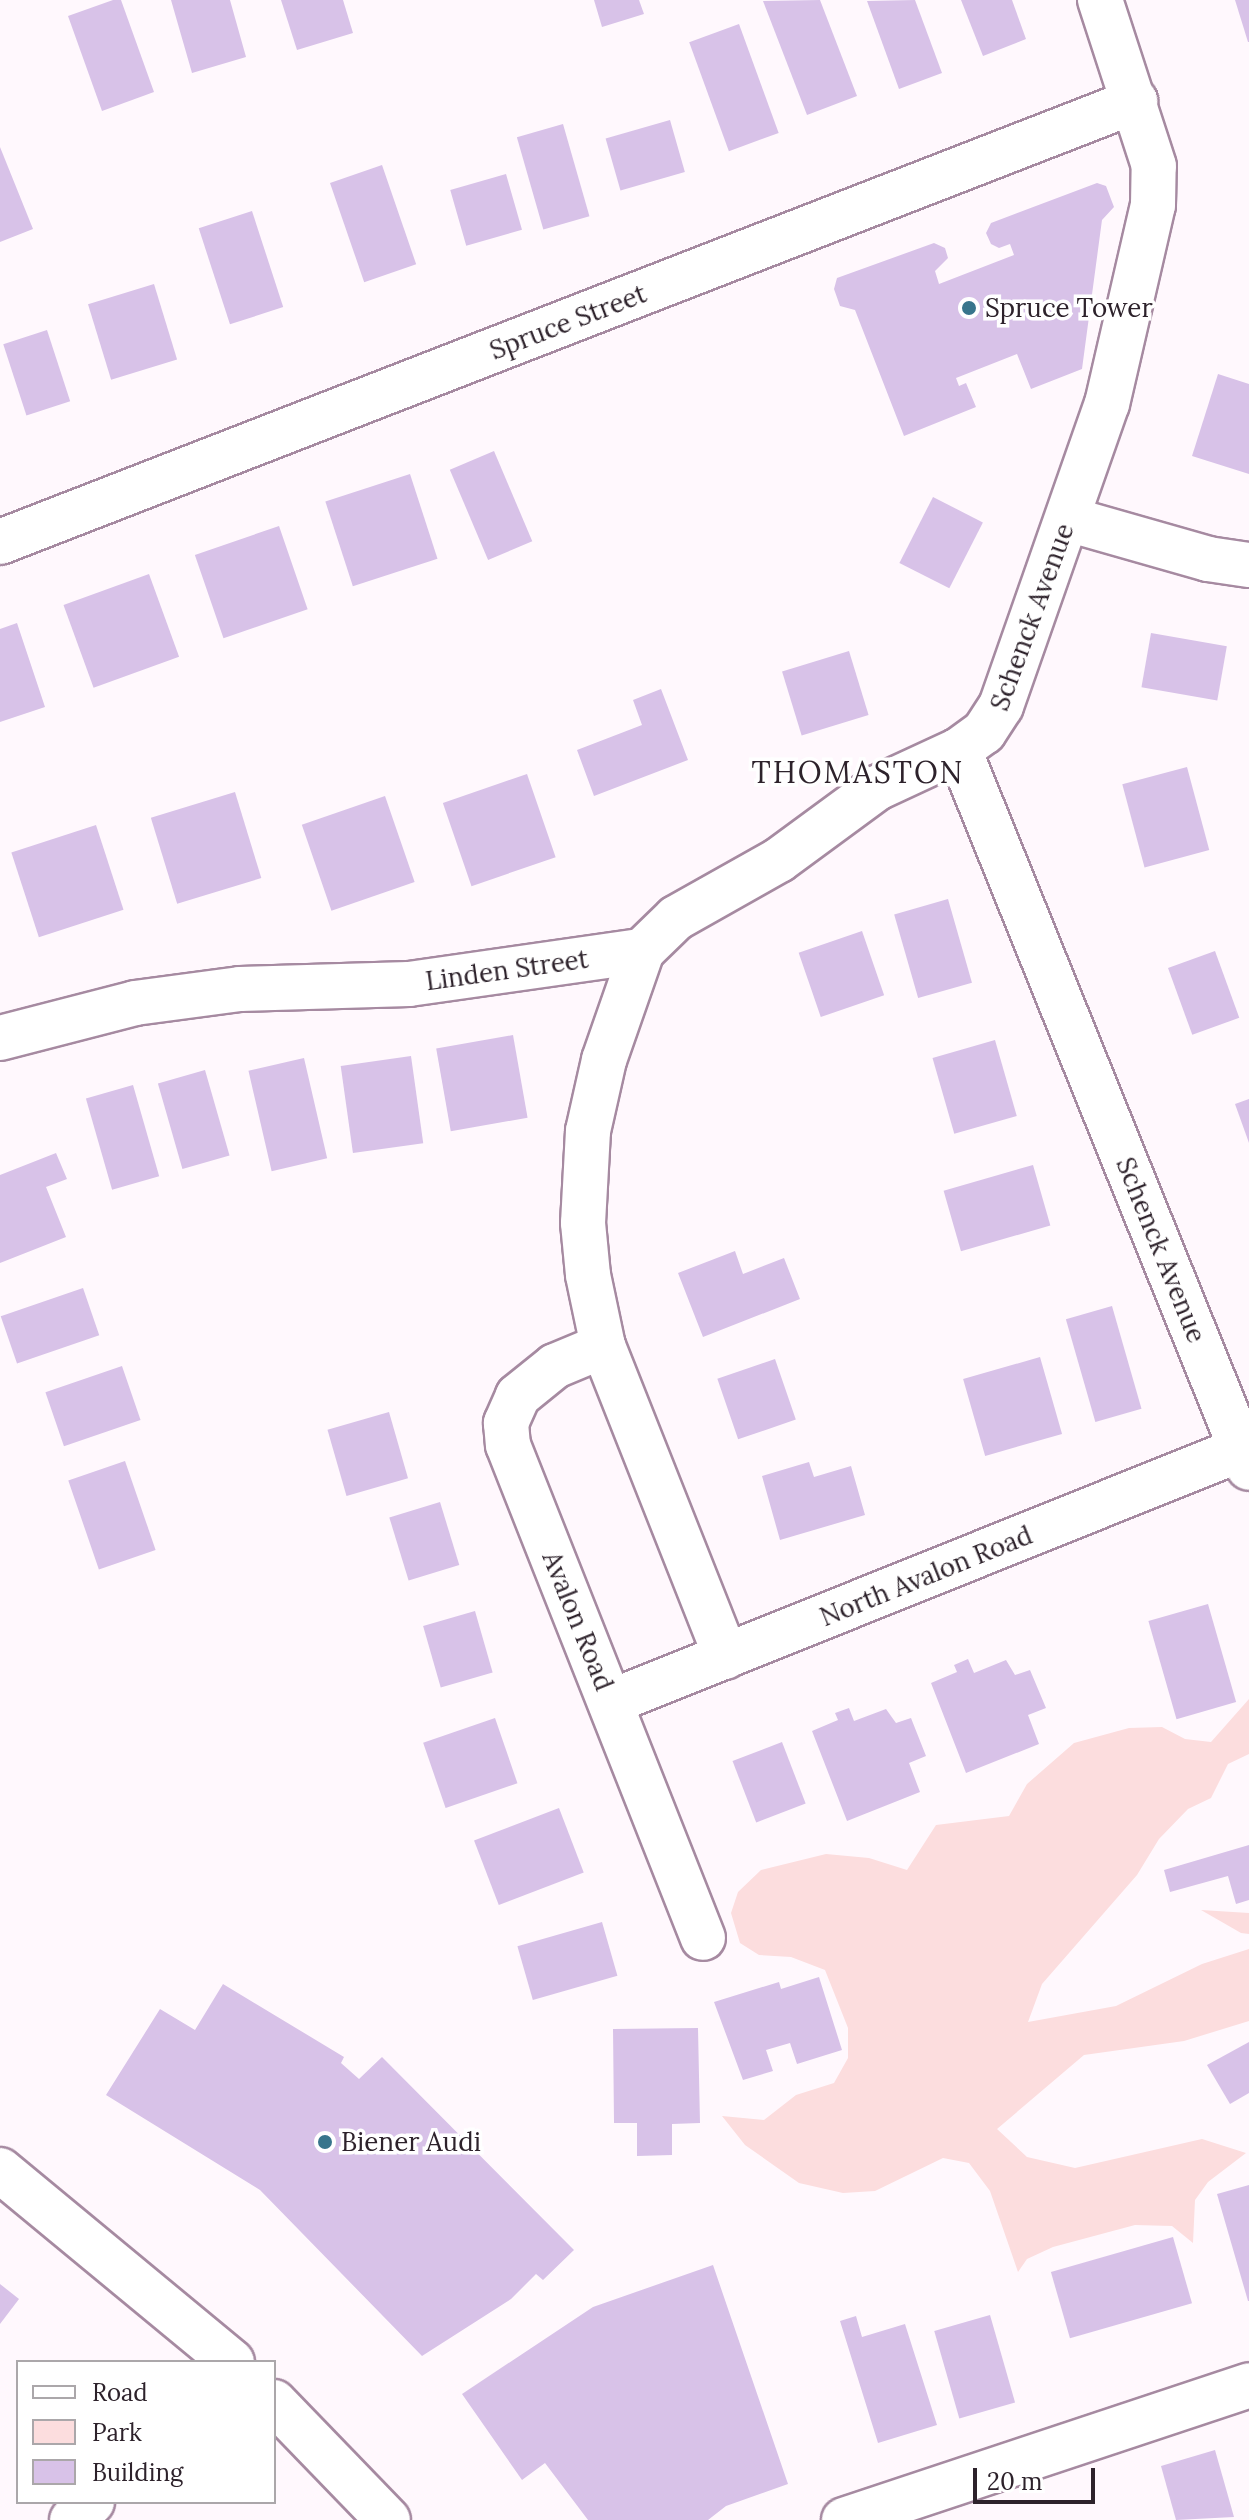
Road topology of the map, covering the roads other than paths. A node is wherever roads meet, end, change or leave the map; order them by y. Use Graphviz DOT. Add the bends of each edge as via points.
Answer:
graph roads {
  1 [pos="1100,0"];
  2 [pos="1135,101"];
  3 [pos="1068,519"];
  4 [pos="0,542"];
  5 [pos="1249,565"];
  6 [pos="959,750"];
  7 [pos="642,951"];
  8 [pos="0,1038"];
  9 [pos="603,1346"];
  10 [pos="1245,1459"];
  11 [pos="726,1657"];
  12 [pos="611,1702"];
  13 [pos="703,1938"];
  14 [pos="0,2170"];
  15 [pos="230,2360"];
  16 [pos="1249,2385"];
  17 [pos="276,2404"];
  18 [pos="90,2504"];
  19 [pos="72,2520"];
  20 [pos="388,2520"];
  21 [pos="844,2520"];
  1 -- 2 [label="street, Schenck Avenue"];
  2 -- 3 [label="street, Schenck Avenue" via="1154,166 1153,205 1107,404"];
  2 -- 4 [label="street, Spruce Street"];
  3 -- 5 [label="street" via="1208,559"];
  3 -- 6 [label="street, Schenck Avenue" via="1001,706 984,732"];
  6 -- 7 [label="street" via="877,788 779,860 676,918"];
  6 -- 10 [label="street, Schenck Avenue"];
  7 -- 8 [label="street, Linden Street" via="409,984 240,989 135,1003"];
  7 -- 9 [label="street" via="604,1060 583,1171 588,1275"];
  9 -- 11 [label="street"];
  9 -- 12 [label="street, Avalon Road" via="538,1378 518,1396 506,1423 508,1445"];
  10 -- 11 [label="street, North Avalon Road"];
  11 -- 12 [label="street, North Avalon Road"];
  12 -- 13 [label="street, Avalon Road"];
  14 -- 15 [label="street"];
  16 -- 21 [label="street"];
  17 -- 20 [label="street"];
  18 -- 19 [label="street"];
}
